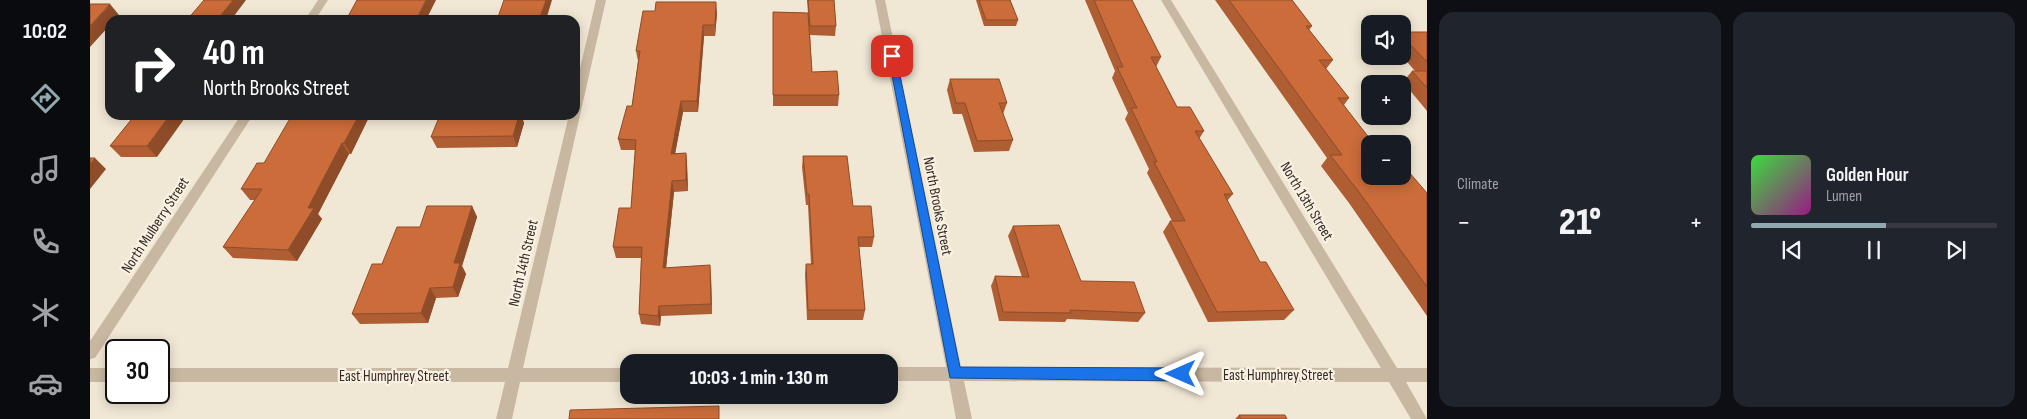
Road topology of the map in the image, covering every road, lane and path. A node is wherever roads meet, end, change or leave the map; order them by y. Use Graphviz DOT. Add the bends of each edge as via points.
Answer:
graph roads {
  1 [pos="323,0"];
  2 [pos="601,0"];
  3 [pos="880,0"];
  4 [pos="1166,0"];
  5 [pos="313,15"];
  6 [pos="580,92"];
  7 [pos="244,120"];
  8 [pos="574,120"];
  9 [pos="90,353"];
  10 [pos="898,374"];
  11 [pos="955,374"];
  12 [pos="90,375"];
  13 [pos="105,375"];
  14 [pos="170,375"];
  15 [pos="1427,375"];
  16 [pos="514,376"];
  17 [pos="620,376"];
  18 [pos="1394,376"];
  19 [pos="504,419"];
  20 [pos="964,419"];
  21 [pos="1420,419"];
  1 -- 5 [label="street"];
  2 -- 6 [label="street, North 14th Street"];
  3 -- 11 [label="street, North Brooks Street"];
  4 -- 18 [label="street, North 13th Street"];
  7 -- 9 [label="street, North Mulberry Street"];
  8 -- 16 [label="street, North 14th Street"];
  10 -- 11 [label="street, East Humphrey Street"];
  11 -- 18 [label="street, East Humphrey Street"];
  11 -- 20 [label="street, North Brooks Street"];
  12 -- 13 [label="street"];
  14 -- 16 [label="street, East Humphrey Street"];
  15 -- 18 [label="street, East Humphrey Street"];
  16 -- 17 [label="street, East Humphrey Street"];
  16 -- 19 [label="street, North 14th Street"];
  18 -- 21 [label="street, North 13th Street"];
}
